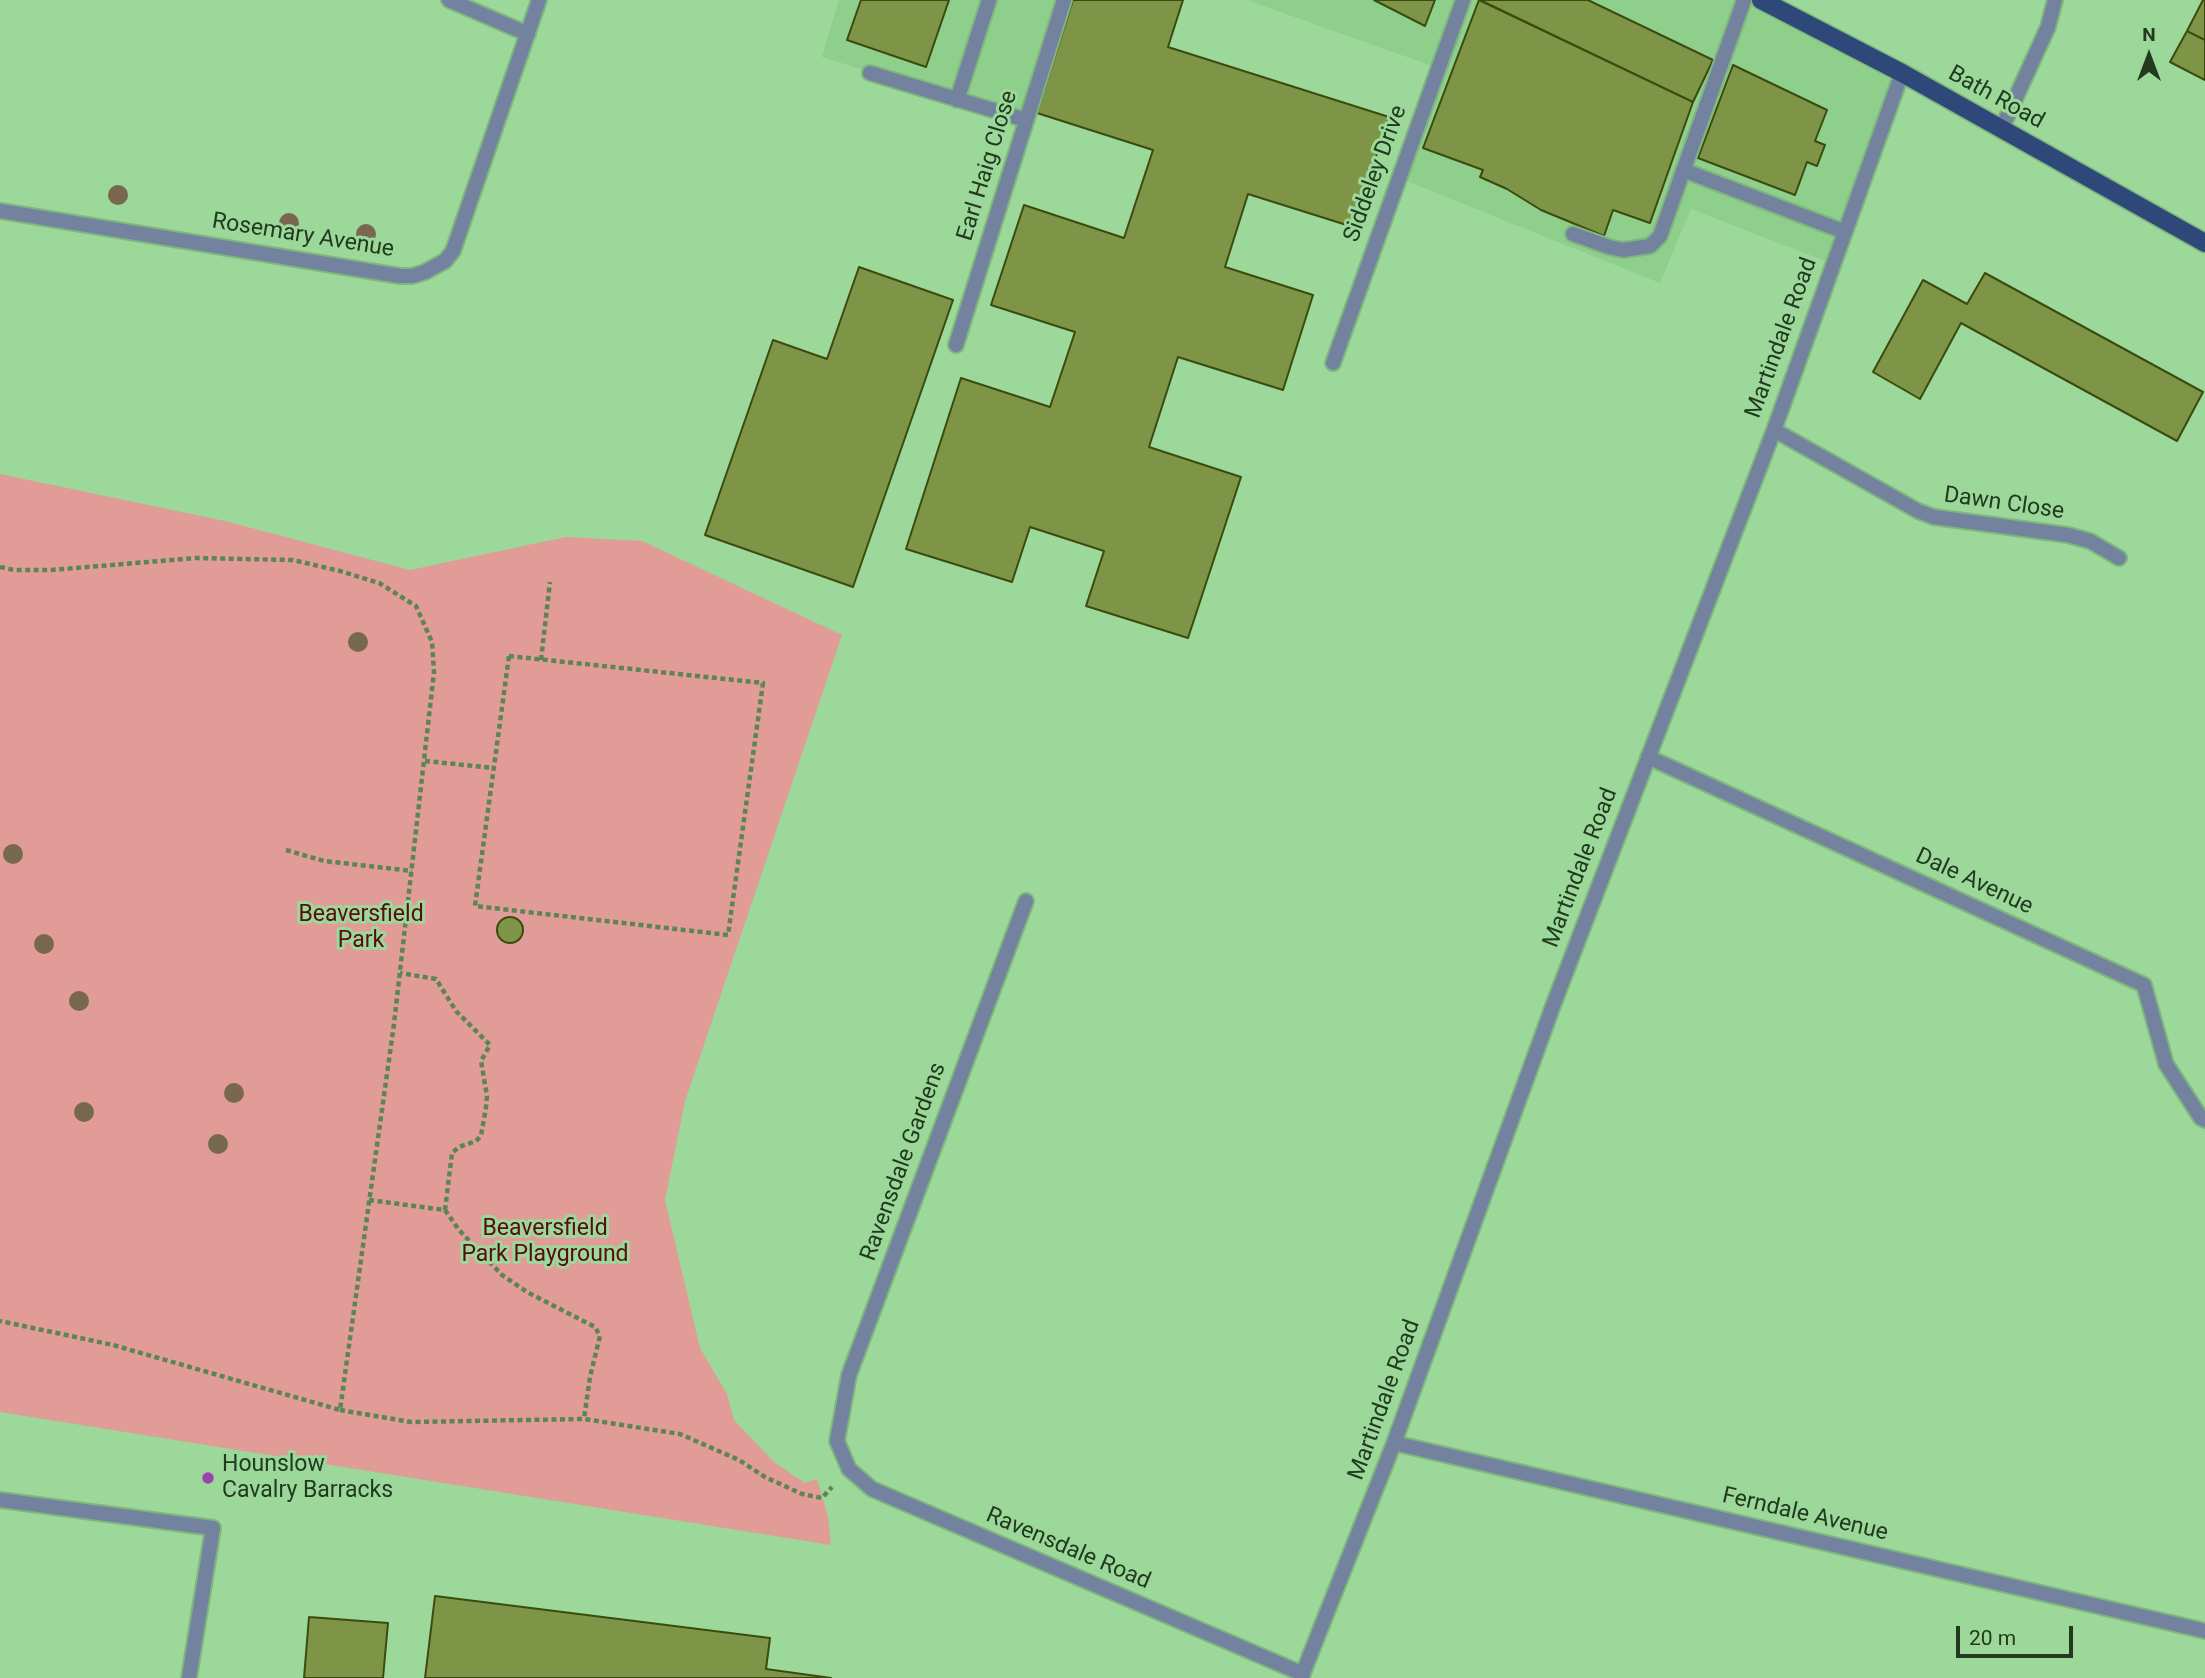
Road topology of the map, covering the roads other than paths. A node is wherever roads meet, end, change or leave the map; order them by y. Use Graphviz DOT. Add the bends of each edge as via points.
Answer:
graph roads {
  1 [pos="449,0"];
  2 [pos="539,0"];
  3 [pos="989,0"];
  4 [pos="1064,0"];
  5 [pos="1463,0"];
  6 [pos="1744,0"];
  7 [pos="1761,0"];
  8 [pos="2054,0"];
  9 [pos="528,34"];
  10 [pos="870,73"];
  11 [pos="1902,73"];
  12 [pos="957,100"];
  13 [pos="1026,120"];
  14 [pos="2001,130"];
  15 [pos="1683,170"];
  16 [pos="0,211"];
  17 [pos="1845,232"];
  18 [pos="1573,234"];
  19 [pos="2205,243"];
  20 [pos="956,345"];
  21 [pos="1333,363"];
  22 [pos="1774,430"];
  23 [pos="2119,558"];
  24 [pos="1648,757"];
  25 [pos="1026,901"];
  26 [pos="2205,1120"];
  27 [pos="837,1441"];
  28 [pos="1394,1443"];
  29 [pos="0,1500"];
  30 [pos="2205,1631"];
  31 [pos="1302,1676"];
  32 [pos="189,1678"];
  1 -- 9 [label="street"];
  2 -- 9 [label="street, Rosemary Avenue"];
  3 -- 12 [label="street"];
  4 -- 13 [label="street, Earl Haig Close"];
  5 -- 21 [label="street, Siddeley Drive"];
  6 -- 15 [label="street"];
  7 -- 11 [label="main road, Bath Road"];
  8 -- 14 [label="street" via="2048,27"];
  9 -- 16 [label="street, Rosemary Avenue" via="453,251 440,265 418,274 400,276"];
  10 -- 12 [label="street"];
  11 -- 14 [label="main road, Bath Road"];
  11 -- 17 [label="street, Martindale Road"];
  12 -- 13 [label="street"];
  13 -- 20 [label="street, Earl Haig Close"];
  14 -- 19 [label="main road, Bath Road"];
  15 -- 17 [label="street"];
  15 -- 18 [label="street" via="1660,236 1650,246 1623,250"];
  17 -- 22 [label="street, Martindale Road"];
  22 -- 23 [label="street, Dawn Close" via="1934,517 2068,536 2090,541"];
  22 -- 24 [label="street, Martindale Road"];
  24 -- 26 [label="street, Dale Avenue" via="2144,985 2166,1064"];
  24 -- 28 [label="street, Martindale Road"];
  25 -- 27 [label="street, Ravensdale Gardens" via="849,1375"];
  27 -- 31 [label="street, Ravensdale Road" via="849,1469 872,1489"];
  28 -- 30 [label="street, Ferndale Avenue"];
  28 -- 31 [label="street, Martindale Road"];
  29 -- 32 [label="street" via="213,1528"];
}
